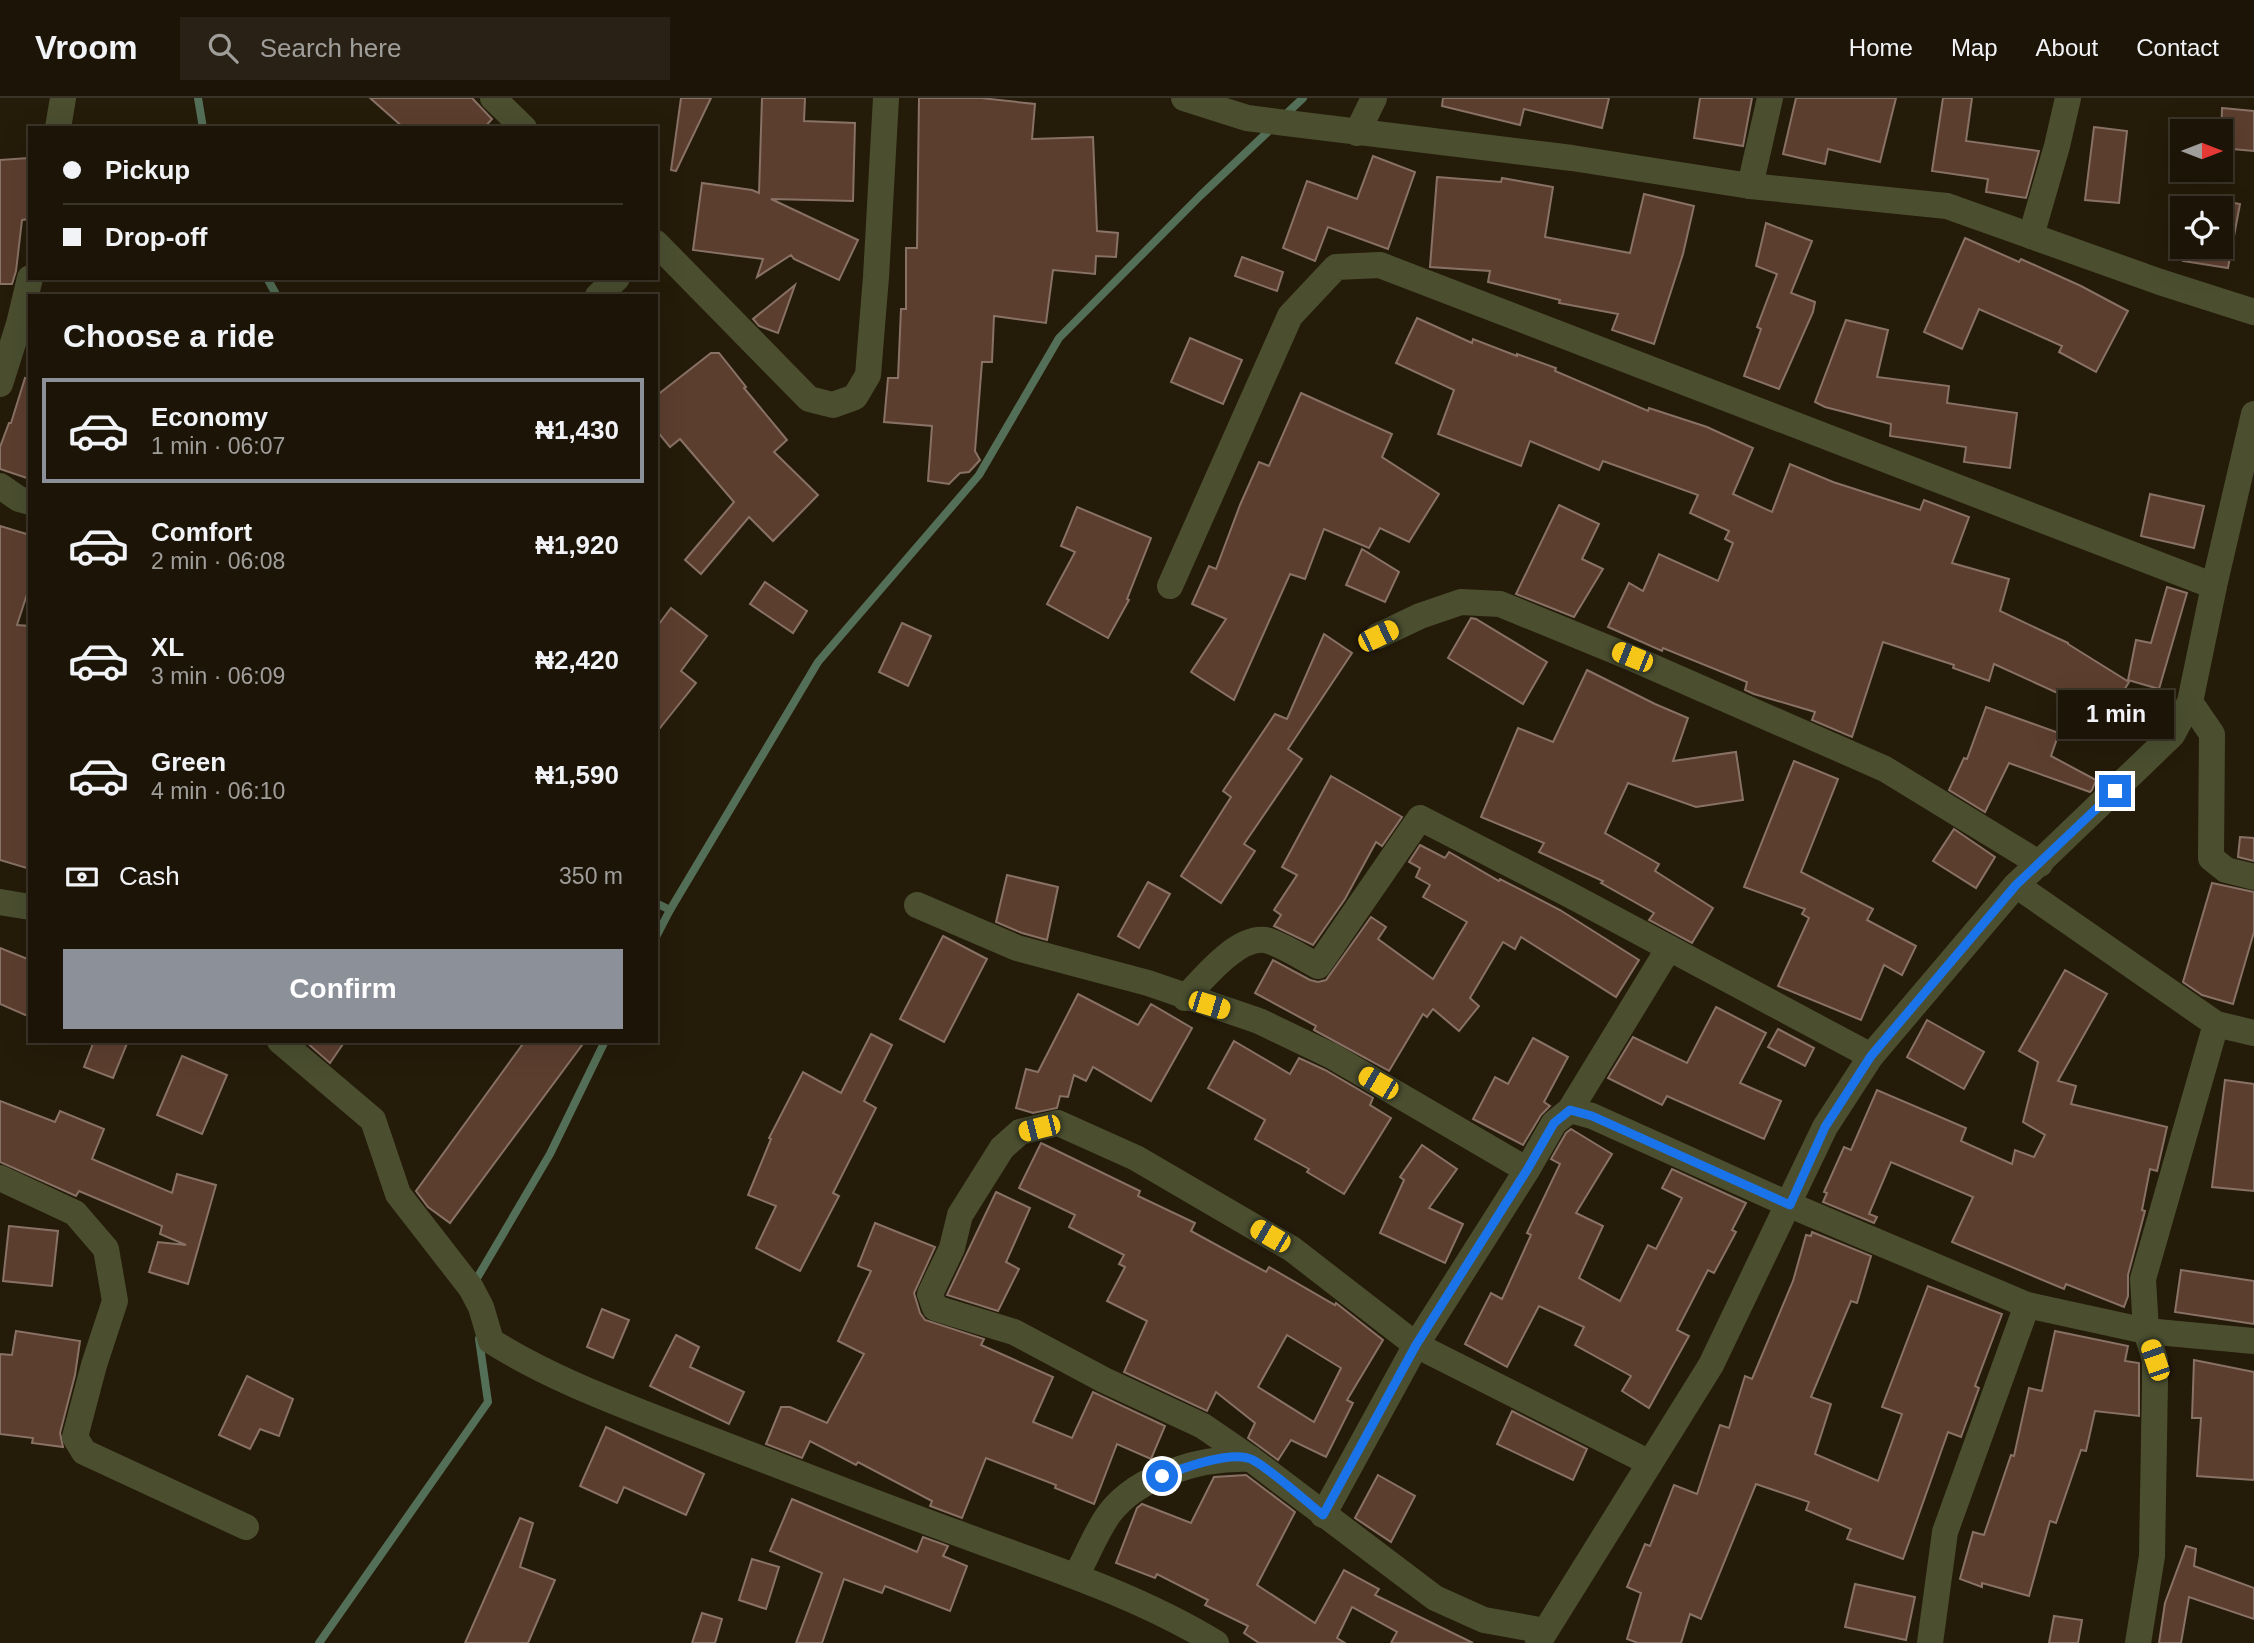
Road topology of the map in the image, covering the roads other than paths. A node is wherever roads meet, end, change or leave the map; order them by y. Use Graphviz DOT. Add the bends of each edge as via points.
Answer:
graph roads {
  1 [pos="63,98"];
  2 [pos="493,98"];
  3 [pos="886,98"];
  4 [pos="1184,98"];
  5 [pos="1374,98"];
  6 [pos="1770,98"];
  7 [pos="2068,98"];
  8 [pos="58,126"];
  9 [pos="522,126"];
  10 [pos="1357,133"];
  11 [pos="1750,186"];
  12 [pos="2031,236"];
  13 [pos="658,245"];
  14 [pos="29,280"];
  15 [pos="615,280"];
  16 [pos="600,294"];
  17 [pos="2254,312"];
  18 [pos="10,321"];
  19 [pos="0,384"];
  20 [pos="2253,425"];
  21 [pos="0,486"];
  22 [pos="28,501"];
  23 [pos="1170,586"];
  24 [pos="2214,586"];
  25 [pos="1378,636"];
  26 [pos="2190,702"];
  27 [pos="2040,864"];
  28 [pos="2254,877"];
  29 [pos="2016,885"];
  30 [pos="0,902"];
  31 [pos="917,905"];
  32 [pos="28,906"];
  33 [pos="1669,948"];
  34 [pos="1185,998"];
  35 [pos="2216,1024"];
  36 [pos="2254,1033"];
  37 [pos="282,1043"];
  38 [pos="1871,1056"];
  39 [pos="1570,1110"];
  40 [pos="1527,1170"];
  41 [pos="0,1178"];
  42 [pos="1790,1205"];
  43 [pos="2027,1305"];
  44 [pos="2146,1331"];
  45 [pos="2254,1341"];
  46 [pos="1416,1345"];
  47 [pos="1251,1459"];
  48 [pos="1650,1463"];
  49 [pos="1323,1515"];
  50 [pos="246,1527"];
  51 [pos="1076,1576"];
  52 [pos="1542,1637"];
  53 [pos="1216,1643"];
  54 [pos="1930,1643"];
  55 [pos="2138,1643"];
  1 -- 8 [label="street"];
  2 -- 9 [label="street"];
  3 -- 13 [label="street" via="869,376 855,397 833,405 809,399"];
  4 -- 10 [label="street" via="1247,118"];
  5 -- 10 [label="street"];
  6 -- 11 [label="street"];
  7 -- 12 [label="street"];
  10 -- 11 [label="street" via="1572,158"];
  11 -- 12 [label="street" via="1947,206"];
  12 -- 17 [label="street"];
  14 -- 18 [label="street"];
  15 -- 16 [label="street"];
  18 -- 19 [label="street"];
  20 -- 24 [label="street"];
  21 -- 22 [label="street"];
  23 -- 24 [label="street" via="1290,316 1336,267 1380,264"];
  24 -- 26 [label="street"];
  25 -- 27 [label="street" via="1461,602 1500,604 1885,768"];
  26 -- 27 [label="street" via="2172,735"];
  26 -- 28 [label="street" via="2212,734 2211,858 2226,870"];
  27 -- 29 [label="street"];
  29 -- 35 [label="street"];
  29 -- 38 [label="street"];
  30 -- 32 [label="street"];
  31 -- 34 [label="street" via="1017,948 1148,983"];
  33 -- 34 [label="street" via="1420,818 1318,966 1266,940 1248,941"];
  33 -- 38 [label="street"];
  33 -- 39 [label="street"];
  34 -- 40 [label="street" via="1259,1021 1332,1056"];
  35 -- 36 [label="street"];
  35 -- 44 [label="street" via="2143,1279"];
  37 -- 51 [label="street" via="373,1120 398,1194 471,1288 502,1347 578,1388"];
  38 -- 42 [label="street" via="1825,1127"];
  39 -- 40 [label="street" via="1554,1123"];
  39 -- 42 [label="street"];
  40 -- 46 [label="street"];
  41 -- 50 [label="street" via="75,1213 106,1249 115,1301 75,1437 84,1452"];
  42 -- 43 [label="street"];
  42 -- 48 [label="street" via="1711,1365"];
  43 -- 44 [label="street"];
  43 -- 54 [label="street" via="1945,1532"];
  44 -- 45 [label="street"];
  44 -- 55 [label="street" via="2155,1360 2152,1542"];
  46 -- 47 [label="street" via="1292,1249 1136,1158 1058,1123 1020,1132 1002,1148 960,1216 952,1248 930,1294 935,1308 1014,1332 1203,1426"];
  46 -- 48 [label="street"];
  46 -- 49 [label="street"];
  47 -- 49 [label="street"];
  47 -- 51 [label="street" via="1228,1458 1188,1466 1137,1487 1109,1513"];
  48 -- 52 [label="street"];
  49 -- 52 [label="street" via="1435,1598 1484,1620"];
  51 -- 53 [label="street" via="1183,1623"];
}
